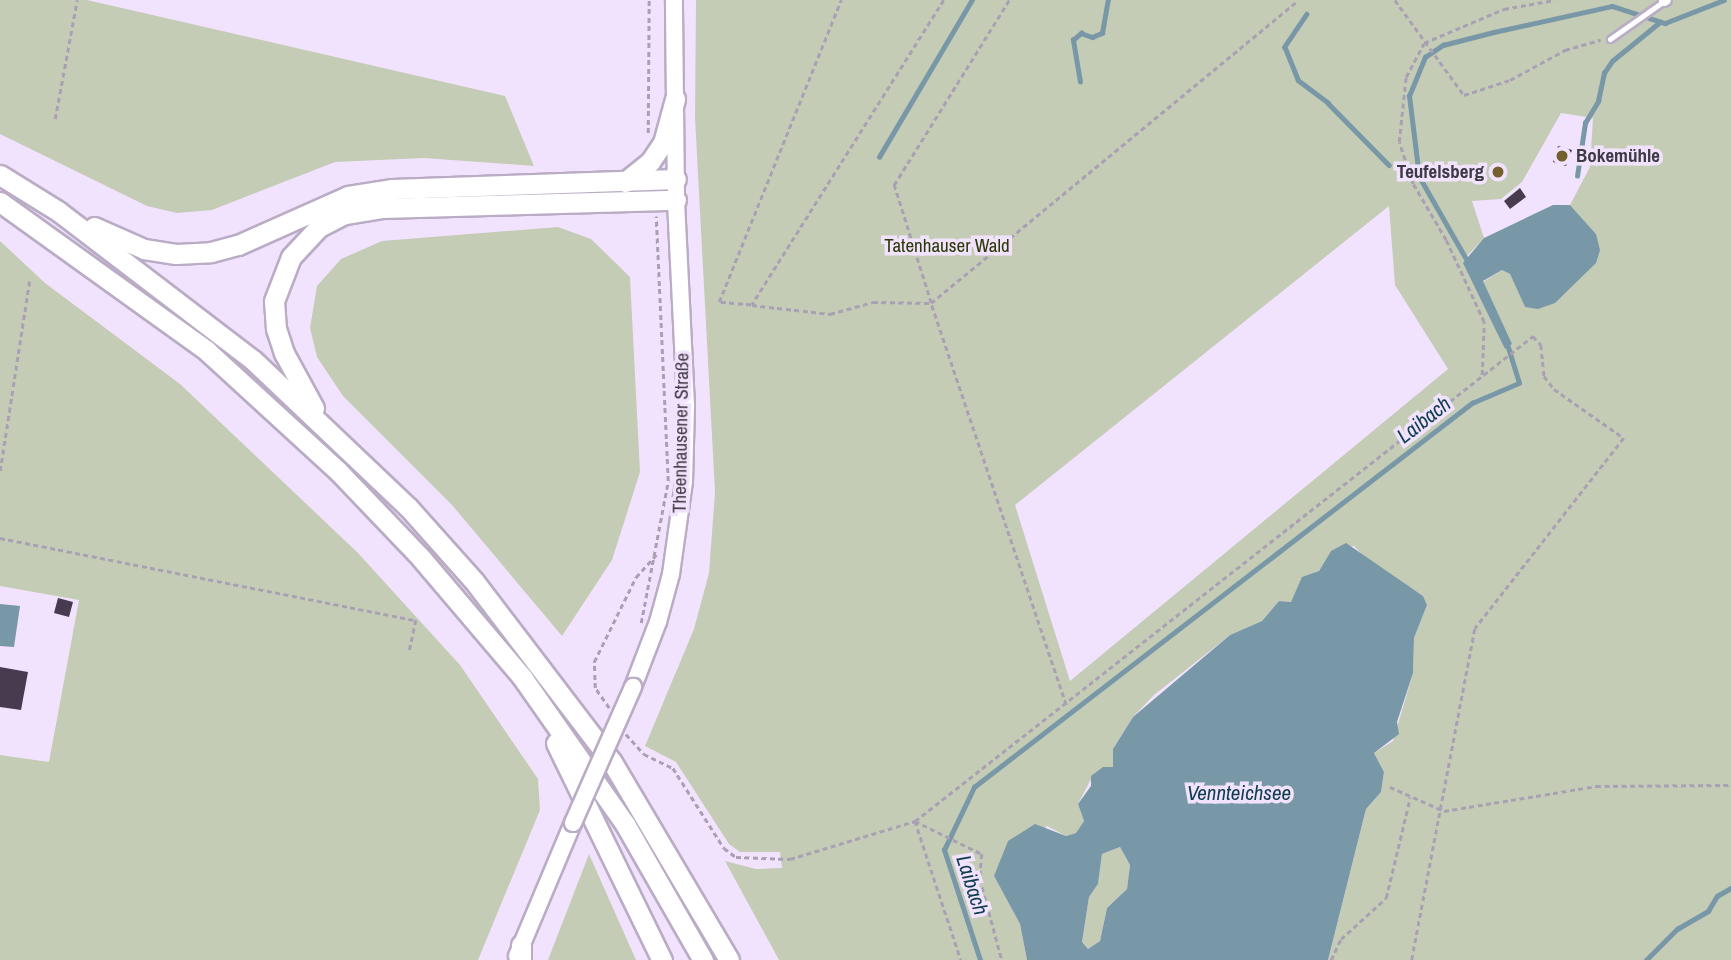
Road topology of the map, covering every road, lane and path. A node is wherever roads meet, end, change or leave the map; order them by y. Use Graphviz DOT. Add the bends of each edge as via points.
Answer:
graph roads {
  1 [pos="77,0"];
  2 [pos="649,0"];
  3 [pos="674,0"];
  4 [pos="841,0"];
  5 [pos="944,0"];
  6 [pos="1009,0"];
  7 [pos="1297,0"];
  8 [pos="1395,0"];
  9 [pos="1554,0"];
  10 [pos="1665,0"];
  11 [pos="1610,38"];
  12 [pos="1424,43"];
  13 [pos="675,99"];
  14 [pos="55,119"];
  15 [pos="650,162"];
  16 [pos="0,175"];
  17 [pos="676,179"];
  18 [pos="625,182"];
  19 [pos="676,200"];
  20 [pos="0,202"];
  21 [pos="655,202"];
  22 [pos="58,211"];
  23 [pos="30,278"];
  24 [pos="930,303"];
  25 [pos="752,306"];
  26 [pos="1482,375"];
  27 [pos="319,418"];
  28 [pos="0,471"];
  29 [pos="0,538"];
  30 [pos="657,554"];
  31 [pos="639,631"];
  32 [pos="409,652"];
  33 [pos="522,677"];
  34 [pos="1066,705"];
  35 [pos="611,710"];
  36 [pos="625,732"];
  37 [pos="1731,785"];
  38 [pos="1390,788"];
  39 [pos="1410,796"];
  40 [pos="1444,811"];
  41 [pos="915,821"];
  42 [pos="519,955"];
  43 [pos="662,960"];
  44 [pos="704,960"];
  45 [pos="729,960"];
  46 [pos="961,960"];
  47 [pos="1002,960"];
  48 [pos="1331,960"];
  49 [pos="1412,960"];
  1 -- 14 [label="path"];
  2 -- 15 [label="path" via="651,111 644,155"];
  3 -- 13 [label="main road, Theenhausener Straße"];
  4 -- 25 [label="path" via="719,302"];
  5 -- 25 [label="path"];
  6 -- 24 [label="path" via="894,185"];
  7 -- 24 [label="path"];
  8 -- 12 [label="path"];
  9 -- 12 [label="path" via="1504,9"];
  10 -- 11 [label="lane"];
  11 -- 12 [label="path" via="1565,50 1510,80 1464,95"];
  12 -- 26 [label="path" via="1406,77 1399,142 1413,184 1446,240 1484,322"];
  13 -- 15 [label="highway" via="663,144"];
  13 -- 17 [label="main road, Theenhausener Straße"];
  15 -- 18 [label="highway"];
  16 -- 22 [label="highway"];
  17 -- 18 [label="highway"];
  17 -- 19 [label="main road, Theenhausener Straße"];
  18 -- 22 [label="highway" via="392,189 348,195 238,245 176,254 144,249"];
  19 -- 21 [label="highway"];
  19 -- 42 [label="main road, Theenhausener Straße, bridge" via="686,406 684,482 671,574 633,687"];
  20 -- 33 [label="highway" via="154,310 261,397 421,558"];
  21 -- 27 [label="highway" via="382,208 345,214 319,227 291,257 274,301 284,353"];
  21 -- 30 [label="path" via="669,435"];
  22 -- 27 [label="highway" via="253,360"];
  23 -- 28 [label="path"];
  24 -- 25 [label="path" via="873,302 830,314"];
  24 -- 34 [label="path"];
  26 -- 34 [label="path"];
  26 -- 40 [label="path" via="1533,336 1541,345 1544,376 1554,389 1624,438 1475,629"];
  27 -- 45 [label="highway" via="474,581 554,681 637,802"];
  29 -- 32 [label="path" via="416,620"];
  30 -- 31 [label="path"];
  30 -- 35 [label="path" via="636,577 594,662 596,688"];
  33 -- 43 [label="highway"];
  33 -- 44 [label="highway" via="625,824"];
  34 -- 41 [label="path"];
  36 -- 41 [label="path" via="644,754 673,768 724,848 752,861 790,859"];
  37 -- 40 [label="path" via="1595,786"];
  38 -- 39 [label="path"];
  39 -- 40 [label="path"];
  39 -- 48 [label="path" via="1386,898 1341,939"];
  40 -- 49 [label="path"];
  41 -- 46 [label="path"];
  41 -- 47 [label="path" via="982,854 980,879"];
}
